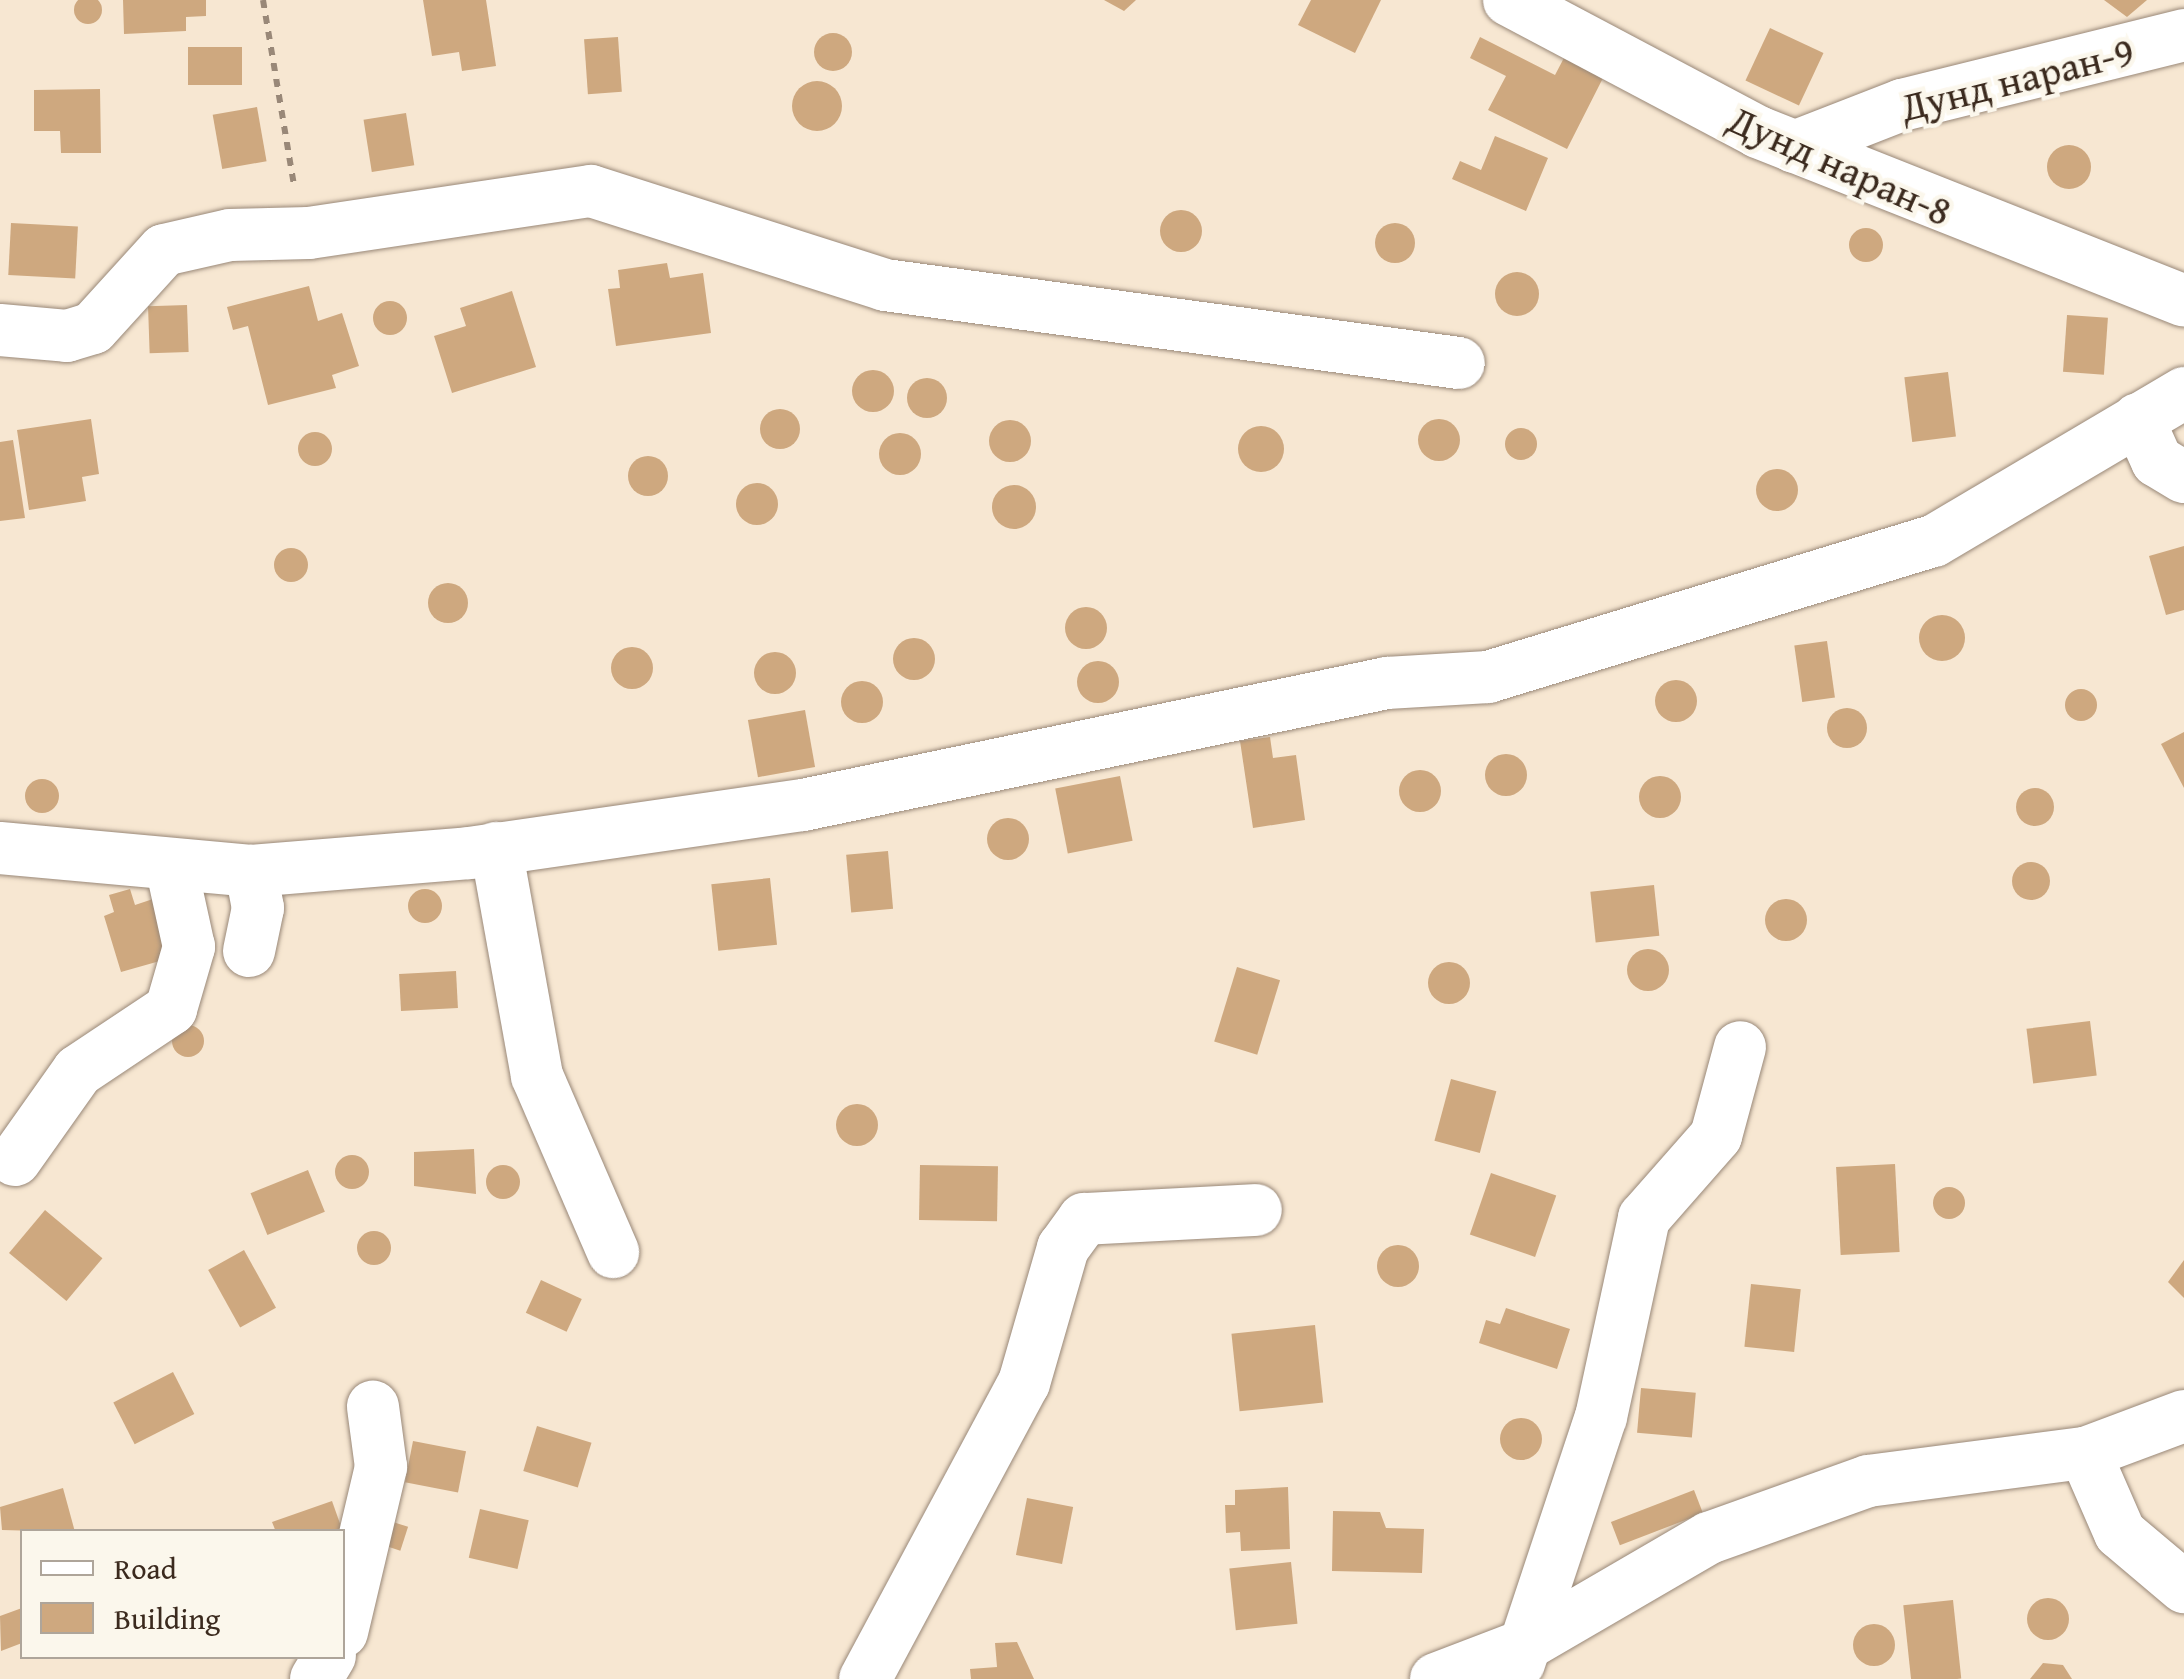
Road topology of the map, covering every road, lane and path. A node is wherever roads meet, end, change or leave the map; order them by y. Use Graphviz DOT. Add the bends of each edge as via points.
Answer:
graph roads {
  1 [pos="263,0"];
  2 [pos="1509,0"];
  3 [pos="2184,35"];
  4 [pos="1794,147"];
  5 [pos="309,233"];
  6 [pos="2184,301"];
  7 [pos="0,330"];
  8 [pos="1459,363"];
  9 [pos="2184,392"];
  10 [pos="2138,419"];
  11 [pos="2184,477"];
  12 [pos="0,848"];
  13 [pos="496,848"];
  14 [pos="172,870"];
  15 [pos="251,871"];
  16 [pos="249,952"];
  17 [pos="1740,1047"];
  18 [pos="15,1160"];
  19 [pos="1256,1210"];
  20 [pos="613,1252"];
  21 [pos="373,1407"];
  22 [pos="2184,1416"];
  23 [pos="2085,1454"];
  24 [pos="2184,1586"];
  25 [pos="345,1620"];
  26 [pos="1519,1662"];
  27 [pos="865,1679"];
  28 [pos="1436,1679"];
  1 -- 5 [label="path"];
  2 -- 4 [label="street, Дунд наран-8"];
  3 -- 4 [label="street, Дунд наран-9" via="1902,105"];
  4 -- 6 [label="street, Дунд наран-8"];
  5 -- 7 [label="street" via="230,234 164,250 93,328 67,336"];
  5 -- 8 [label="street" via="592,191 885,285"];
  9 -- 10 [label="street"];
  10 -- 11 [label="street" via="2158,462"];
  10 -- 13 [label="street" via="1934,541 1488,677 1387,683 802,804"];
  12 -- 14 [label="street"];
  13 -- 15 [label="street"];
  13 -- 20 [label="street" via="537,1076"];
  14 -- 15 [label="street"];
  14 -- 18 [label="street" via="190,947 171,1009 78,1072"];
  15 -- 16 [label="street" via="258,908"];
  17 -- 26 [label="street" via="1716,1136 1644,1218 1601,1418"];
  19 -- 27 [label="street" via="1084,1219 1062,1248 1024,1383"];
  21 -- 25 [label="street" via="382,1467"];
  22 -- 23 [label="street"];
  23 -- 24 [label="street" via="2120,1533"];
  23 -- 26 [label="street" via="1868,1480 1709,1538"];
  26 -- 28 [label="street"];
}
